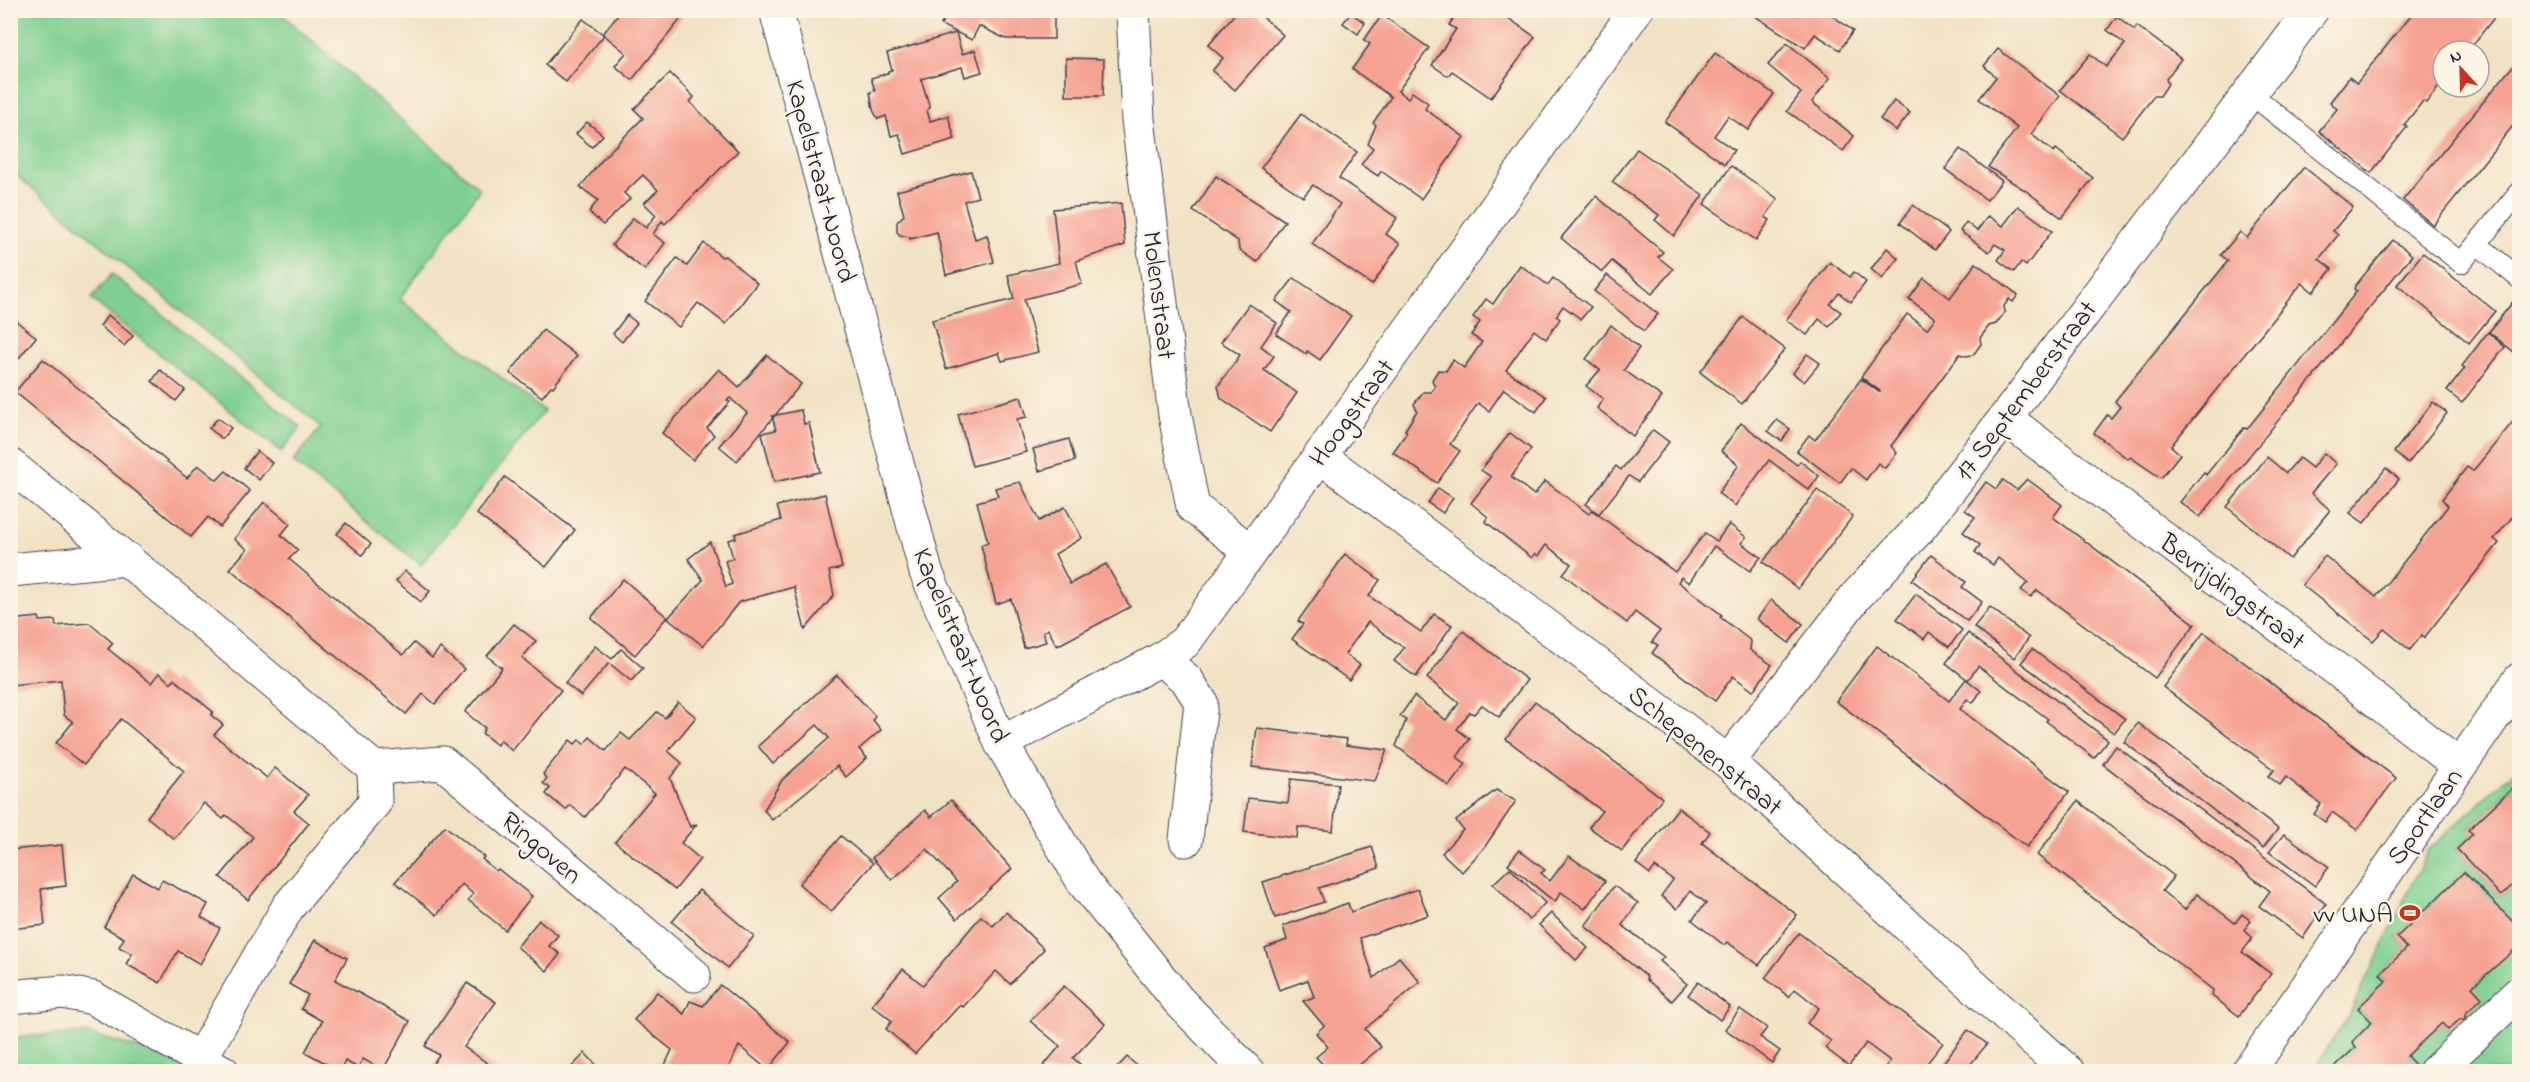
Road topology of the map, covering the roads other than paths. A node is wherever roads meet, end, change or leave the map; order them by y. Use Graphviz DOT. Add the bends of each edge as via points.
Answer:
graph roads {
  1 [pos="776,10"];
  2 [pos="1133,10"];
  3 [pos="1636,10"];
  4 [pos="2312,10"];
  5 [pos="2250,93"];
  6 [pos="2520,192"];
  7 [pos="2477,244"];
  8 [pos="2520,279"];
  9 [pos="2005,418"];
  10 [pos="1320,456"];
  11 [pos="10,465"];
  12 [pos="1250,550"];
  13 [pos="126,559"];
  14 [pos="10,570"];
  15 [pos="1161,659"];
  16 [pos="2520,679"];
  17 [pos="1001,743"];
  18 [pos="1728,762"];
  19 [pos="2459,766"];
  20 [pos="374,768"];
  21 [pos="1186,840"];
  22 [pos="694,975"];
  23 [pos="2520,992"];
  24 [pos="10,997"];
  25 [pos="211,1065"];
  26 [pos="1248,1071"];
  27 [pos="2068,1071"];
  28 [pos="2248,1071"];
  29 [pos="2435,1071"];
  1 -- 17 [label="street, Kapelstraat-Noord" via="926,572"];
  2 -- 12 [label="street, Molenstraat" via="1138,120 1175,415 1193,507"];
  3 -- 10 [label="street, Hoogstraat"];
  4 -- 5 [label="street, 17 Septemberstraat"];
  5 -- 7 [label="lane" via="2461,263"];
  5 -- 9 [label="street, 17 Septemberstraat"];
  6 -- 7 [label="lane"];
  7 -- 8 [label="lane"];
  9 -- 18 [label="street, 17 Septemberstraat" via="1918,530 1856,596"];
  9 -- 19 [label="street, Bevrijdingstraat"];
  10 -- 12 [label="street, Hoogstraat"];
  10 -- 18 [label="street, Schepenenstraat"];
  11 -- 13 [label="street"];
  12 -- 15 [label="street, Hoogstraat" via="1185,642"];
  13 -- 14 [label="street"];
  13 -- 20 [label="street"];
  15 -- 17 [label="street, Hoogstraat"];
  15 -- 21 [label="street" via="1187,680 1201,702"];
  16 -- 19 [label="street, Sportlaan"];
  17 -- 26 [label="street, Kapelstraat-Noord" via="1084,883 1178,1000"];
  18 -- 27 [label="street, Schepenenstraat"];
  19 -- 28 [label="street, Sportlaan"];
  20 -- 22 [label="street, Ringoven" via="443,763"];
  20 -- 25 [label="street" via="375,802 288,907"];
  23 -- 29 [label="street"];
  24 -- 25 [label="street" via="63,992 93,998"];
}
